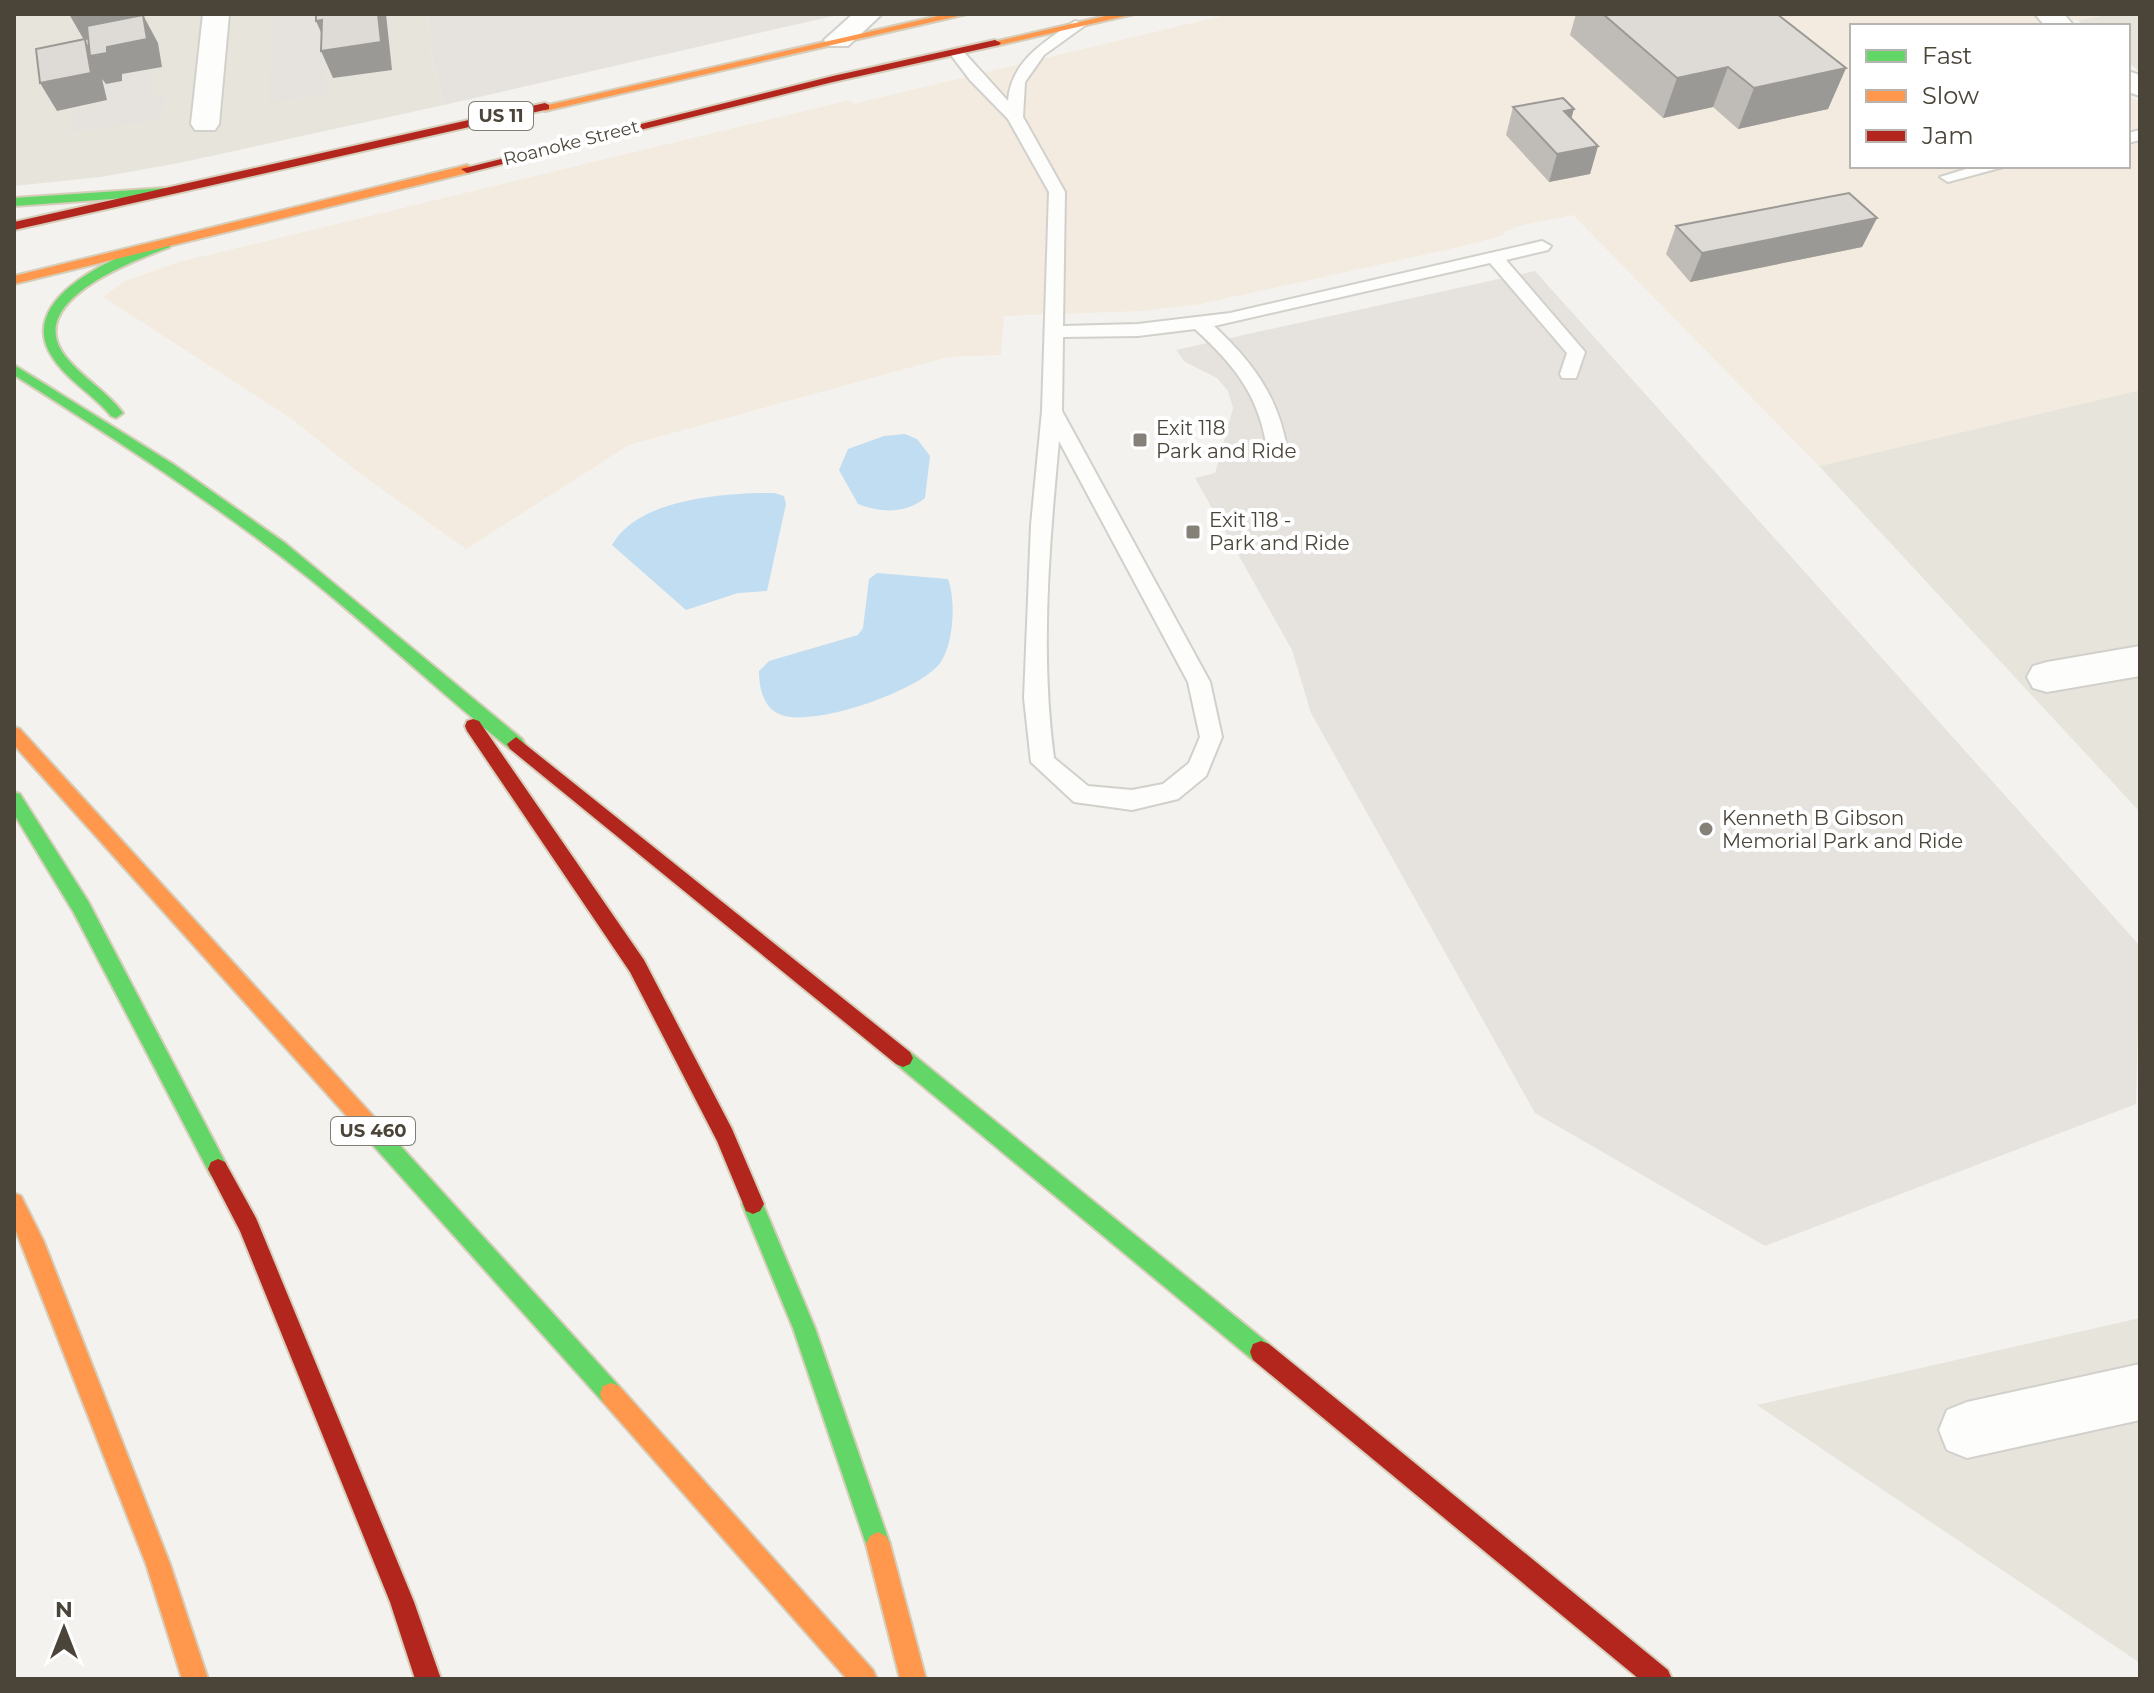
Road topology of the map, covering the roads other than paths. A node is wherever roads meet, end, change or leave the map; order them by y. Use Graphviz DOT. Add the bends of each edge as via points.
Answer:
graph roads {
  1 [pos="216,14"];
  2 [pos="869,14"];
  3 [pos="1129,14"];
  4 [pos="949,15"];
  5 [pos="1080,24"];
  6 [pos="980,28"];
  7 [pos="838,40"];
  8 [pos="955,51"];
  9 [pos="1015,117"];
  10 [pos="205,124"];
  11 [pos="610,133"];
  12 [pos="1990,168"];
  13 [pos="1948,177"];
  14 [pos="164,192"];
  15 [pos="14,202"];
  16 [pos="14,226"];
  17 [pos="165,244"];
  18 [pos="1542,246"];
  19 [pos="1496,259"];
  20 [pos="14,280"];
  21 [pos="1201,324"];
  22 [pos="1054,332"];
  23 [pos="14,369"];
  24 [pos="1569,374"];
  25 [pos="1052,411"];
  26 [pos="119,434"];
  27 [pos="1276,443"];
  28 [pos="2140,661"];
  29 [pos="2047,677"];
  30 [pos="452,694"];
  31 [pos="14,734"];
  32 [pos="14,799"];
  33 [pos="14,1203"];
  34 [pos="2140,1392"];
  35 [pos="1967,1430"];
  36 [pos="195,1679"];
  37 [pos="428,1679"];
  38 [pos="864,1679"];
  39 [pos="913,1679"];
  40 [pos="1659,1679"];
  1 -- 10 [label="street"];
  2 -- 7 [label="street"];
  3 -- 5 [label="main road, Roanoke Street / US 11"];
  4 -- 7 [label="main road, Roanoke Street / US 11"];
  4 -- 11 [label="main road" via="910,46 681,100"];
  5 -- 8 [label="main road, Roanoke Street / US 11"];
  5 -- 9 [label="lane" via="1039,52 1017,82"];
  6 -- 8 [label="main road"];
  7 -- 14 [label="main road, Roanoke Street / US 11"];
  8 -- 9 [label="lane"];
  8 -- 11 [label="main road, Roanoke Street / US 11"];
  9 -- 22 [label="lane" via="1057,192"];
  11 -- 17 [label="main road, Roanoke Street / US 11"];
  12 -- 13 [label="lane"];
  14 -- 15 [label="main road"];
  14 -- 16 [label="main road, Roanoke Street / US 11"];
  17 -- 20 [label="main road, Roanoke Street / US 11"];
  17 -- 26 [label="main road" via="84,282 51,320 54,350 116,412"];
  18 -- 19 [label="lane"];
  19 -- 21 [label="lane"];
  19 -- 24 [label="lane" via="1576,352"];
  21 -- 22 [label="lane"];
  21 -- 27 [label="lane" via="1254,376 1273,419"];
  22 -- 25 [label="lane"];
  23 -- 26 [label="main road"];
  25 -- 25 [label="lane" via="1041,525 1035,698 1043,762 1082,795 1132,800 1170,792 1198,769 1211,737 1199,682"];
  26 -- 30 [label="main road" via="315,575"];
  28 -- 29 [label="street"];
  30 -- 39 [label="main road" via="637,966 725,1136 804,1328 883,1560"];
  30 -- 40 [label="main road" via="597,806"];
  31 -- 38 [label="main road, US 460"];
  32 -- 37 [label="main road" via="81,907 248,1225 402,1602"];
  33 -- 36 [label="main road" via="158,1564"];
  34 -- 35 [label="street"];
}
